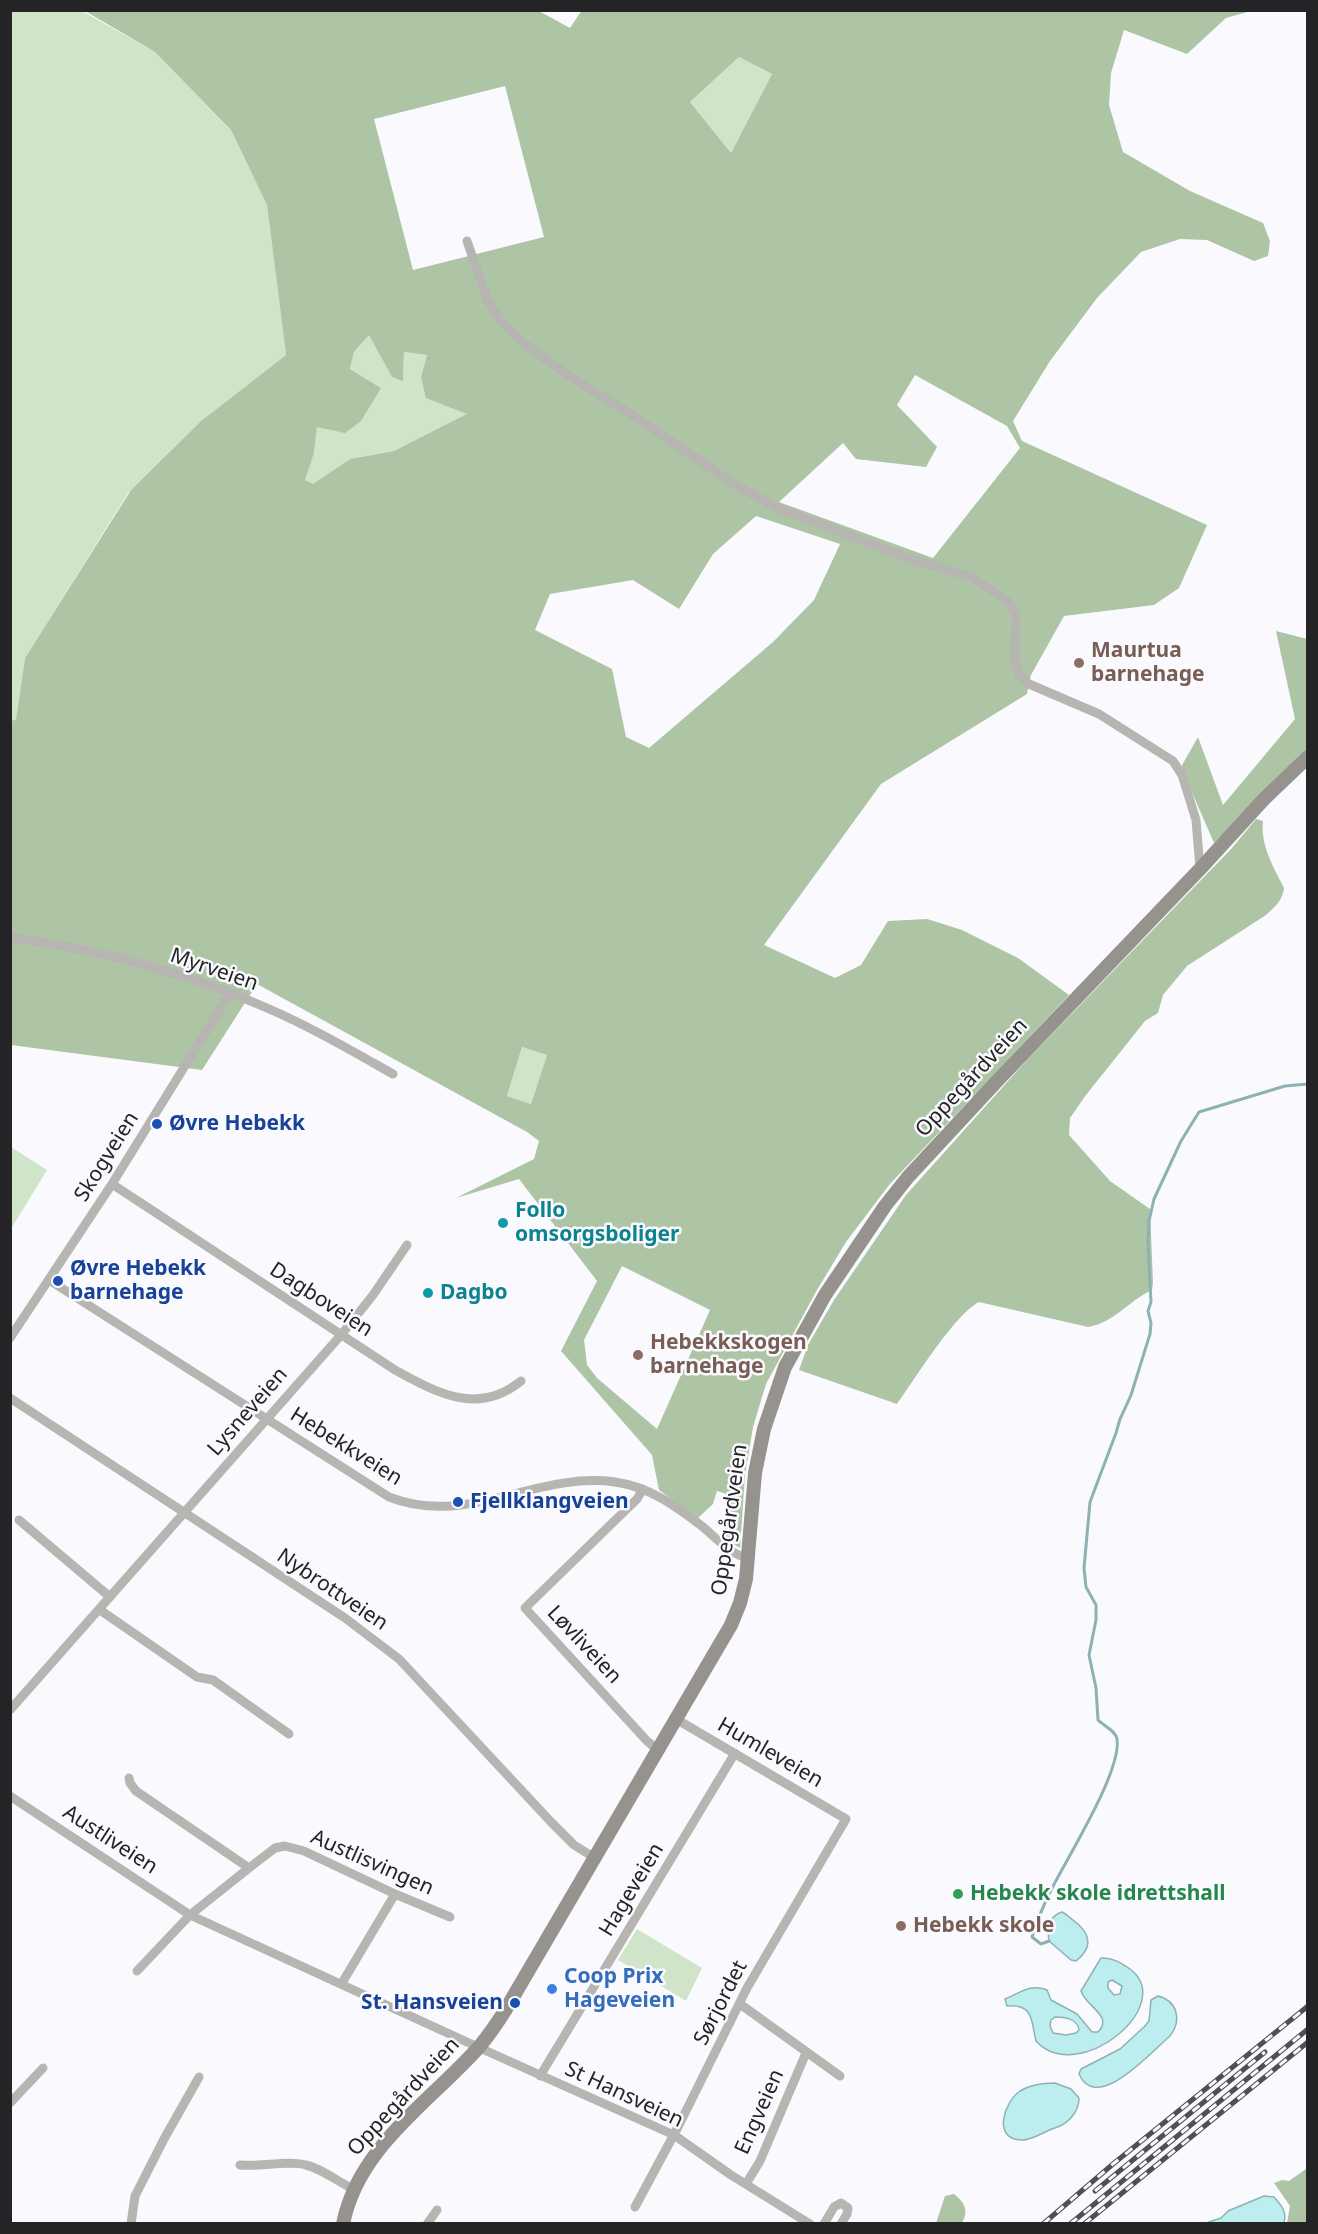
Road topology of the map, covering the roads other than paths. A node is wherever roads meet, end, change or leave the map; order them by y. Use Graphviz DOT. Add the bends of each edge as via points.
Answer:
graph roads {
  1 [pos="467,241"];
  2 [pos="1308,757"];
  3 [pos="1200,869"];
  4 [pos="10,938"];
  5 [pos="230,993"];
  6 [pos="393,1074"];
  7 [pos="112,1184"];
  8 [pos="407,1245"];
  9 [pos="50,1280"];
  10 [pos="341,1335"];
  11 [pos="10,1338"];
  12 [pos="521,1381"];
  13 [pos="10,1398"];
  14 [pos="266,1418"];
  15 [pos="643,1489"];
  16 [pos="184,1513"];
  17 [pos="20,1520"];
  18 [pos="748,1558"];
  19 [pos="110,1597"];
  20 [pos="100,1610"];
  21 [pos="10,1710"];
  22 [pos="676,1719"];
  23 [pos="289,1734"];
  24 [pos="658,1750"];
  25 [pos="735,1753"];
  26 [pos="129,1778"];
  27 [pos="10,1796"];
  28 [pos="846,1819"];
  29 [pos="595,1858"];
  30 [pos="249,1868"];
  31 [pos="395,1894"];
  32 [pos="190,1915"];
  33 [pos="450,1917"];
  34 [pos="137,1971"];
  35 [pos="342,1983"];
  36 [pos="740,2004"];
  37 [pos="479,2046"];
  38 [pos="806,2053"];
  39 [pos="43,2068"];
  40 [pos="540,2076"];
  41 [pos="840,2076"];
  42 [pos="200,2077"];
  43 [pos="10,2103"];
  44 [pos="674,2135"];
  45 [pos="240,2165"];
  46 [pos="746,2184"];
  47 [pos="353,2189"];
  48 [pos="635,2207"];
  49 [pos="437,2210"];
  50 [pos="131,2223"];
  51 [pos="343,2223"];
  52 [pos="427,2223"];
  53 [pos="810,2223"];
  54 [pos="824,2223"];
  55 [pos="842,2223"];
  1 -- 3 [label="street" via="488,301 502,322 526,345 571,377 737,486 778,508 908,558 970,577 1008,601 1016,615 1015,665 1019,675 1029,684 1099,714 1173,761 1182,775 1196,820"];
  2 -- 3 [label="main road, Oppegårdveien"];
  3 -- 18 [label="main road, Oppegårdveien" via="908,1178 825,1295 785,1367 764,1429 755,1473"];
  4 -- 5 [label="street, Myrveien" via="112,957"];
  5 -- 6 [label="street, Myrveien" via="278,1013"];
  5 -- 7 [label="street, Skogveien"];
  7 -- 9 [label="street, Skogveien"];
  7 -- 10 [label="street, Dagboveien"];
  8 -- 10 [label="street, Lysneveien"];
  9 -- 11 [label="street, Skogveien"];
  9 -- 14 [label="street, Hebekkveien"];
  10 -- 12 [label="street, Dagboveien" via="403,1375 452,1397 494,1397"];
  10 -- 14 [label="street, Lysneveien"];
  13 -- 16 [label="street, Nybrottveien"];
  14 -- 15 [label="street, Hebekkveien" via="380,1493 410,1505 452,1507 584,1481 612,1481"];
  14 -- 16 [label="street, Lysneveien"];
  15 -- 18 [label="street, Hebekkveien" via="665,1499 733,1552"];
  15 -- 24 [label="street, Løvliveien" via="638,1499 525,1608"];
  16 -- 19 [label="street, Lysneveien"];
  16 -- 29 [label="street, Nybrottveien" via="345,1618 399,1659 552,1823 574,1845"];
  17 -- 19 [label="street"];
  18 -- 22 [label="main road, Oppegårdveien" via="745,1588 734,1618"];
  19 -- 20 [label="street, Lysneveien"];
  20 -- 21 [label="street, Lysneveien"];
  20 -- 23 [label="street" via="197,1677 213,1680"];
  22 -- 24 [label="main road, Oppegårdveien"];
  22 -- 25 [label="street, Humleveien"];
  24 -- 29 [label="main road, Oppegårdveien"];
  25 -- 28 [label="street, Humleveien"];
  25 -- 40 [label="street, Hageveien"];
  26 -- 30 [label="street" via="136,1791"];
  27 -- 32 [label="street, Austliveien"];
  28 -- 36 [label="street, Sørjordet"];
  29 -- 37 [label="main road, Oppegårdveien" via="511,2001"];
  30 -- 31 [label="street, Austlisvingen" via="275,1848 285,1846 304,1851"];
  30 -- 32 [label="street, Austlisvingen"];
  31 -- 33 [label="street, Austlisvingen"];
  31 -- 35 [label="street"];
  32 -- 34 [label="street"];
  32 -- 35 [label="street, Austliveien"];
  35 -- 37 [label="street, Austliveien"];
  36 -- 38 [label="street, Engveien"];
  36 -- 44 [label="street, Sørjordet"];
  37 -- 40 [label="street, St Hansveien"];
  37 -- 47 [label="main road, Oppegårdveien" via="384,2143"];
  38 -- 41 [label="street, Engveien"];
  38 -- 46 [label="street, Engveien" via="760,2161"];
  39 -- 43 [label="street"];
  40 -- 44 [label="street, St Hansveien"];
  42 -- 50 [label="street" via="135,2196"];
  44 -- 46 [label="street, St Hansveien"];
  44 -- 48 [label="street, Sørjordet"];
  45 -- 47 [label="street, Oppegårdveien" via="307,2165"];
  46 -- 53 [label="street, St Hansveien"];
  47 -- 51 [label="main road, Oppegårdveien"];
  49 -- 52 [label="street"];
  54 -- 55 [label="street" via="841,2203 848,2208"];
}
